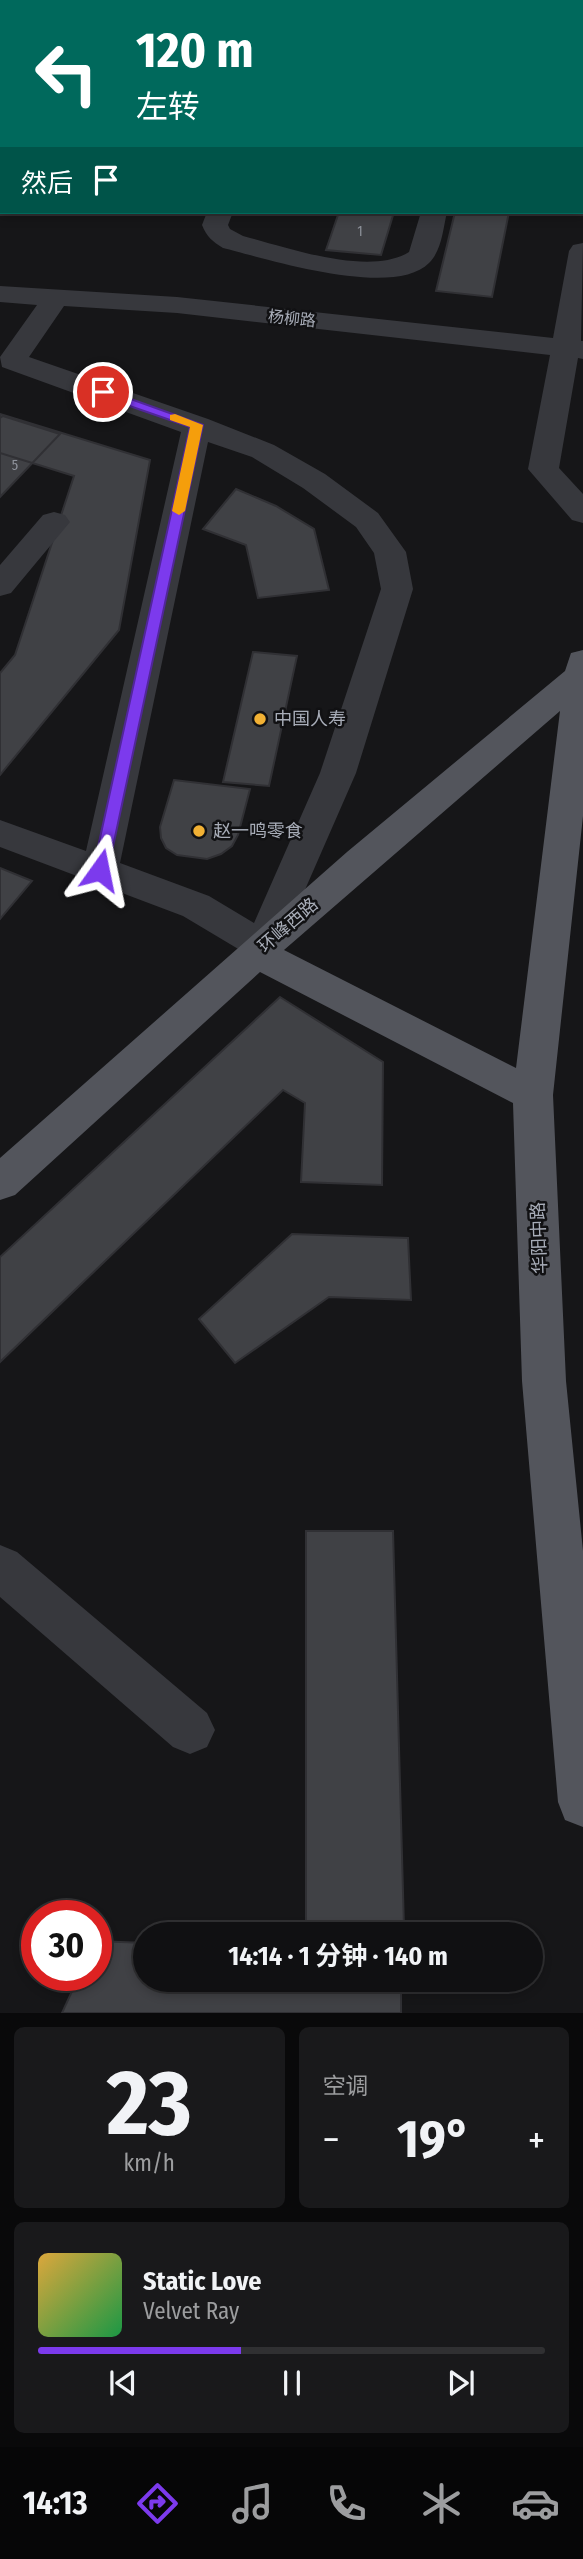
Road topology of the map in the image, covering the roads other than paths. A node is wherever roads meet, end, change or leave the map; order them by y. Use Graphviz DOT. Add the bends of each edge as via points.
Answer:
graph roads {
  1 [pos="219,214"];
  2 [pos="433,214"];
  3 [pos="583,251"];
  4 [pos="0,295"];
  5 [pos="57,297"];
  6 [pos="574,349"];
  7 [pos="6,366"];
  8 [pos="197,425"];
  9 [pos="583,513"];
  10 [pos="54,522"];
  11 [pos="0,586"];
  12 [pos="583,670"];
  13 [pos="0,833"];
  14 [pos="100,870"];
  15 [pos="260,950"];
  16 [pos="533,1095"];
  17 [pos="0,1183"];
  18 [pos="0,1567"];
  19 [pos="190,1731"];
  20 [pos="583,1802"];
  1 -- 2 [label="street" via="215,225 219,234 233,242 370,270 395,270 419,258"];
  3 -- 6 [label="street"];
  4 -- 5 [label="street, 杨柳路"];
  5 -- 6 [label="street, 杨柳路" via="177,305"];
  5 -- 7 [label="street"];
  6 -- 9 [label="street" via="543,469"];
  7 -- 8 [label="street"];
  8 -- 14 [label="street"];
  8 -- 15 [label="street" via="263,451 367,520 390,552 397,589 338,773"];
  10 -- 11 [label="street"];
  12 -- 15 [label="main road, 环峰西路"];
  12 -- 16 [label="main road, 华阳中路"];
  13 -- 14 [label="street"];
  14 -- 15 [label="street" via="196,906"];
  15 -- 16 [label="main road"];
  15 -- 17 [label="main road, 环峰西路"];
  16 -- 20 [label="main road, 华阳中路" via="544,1381"];
  18 -- 19 [label="street"];
}
